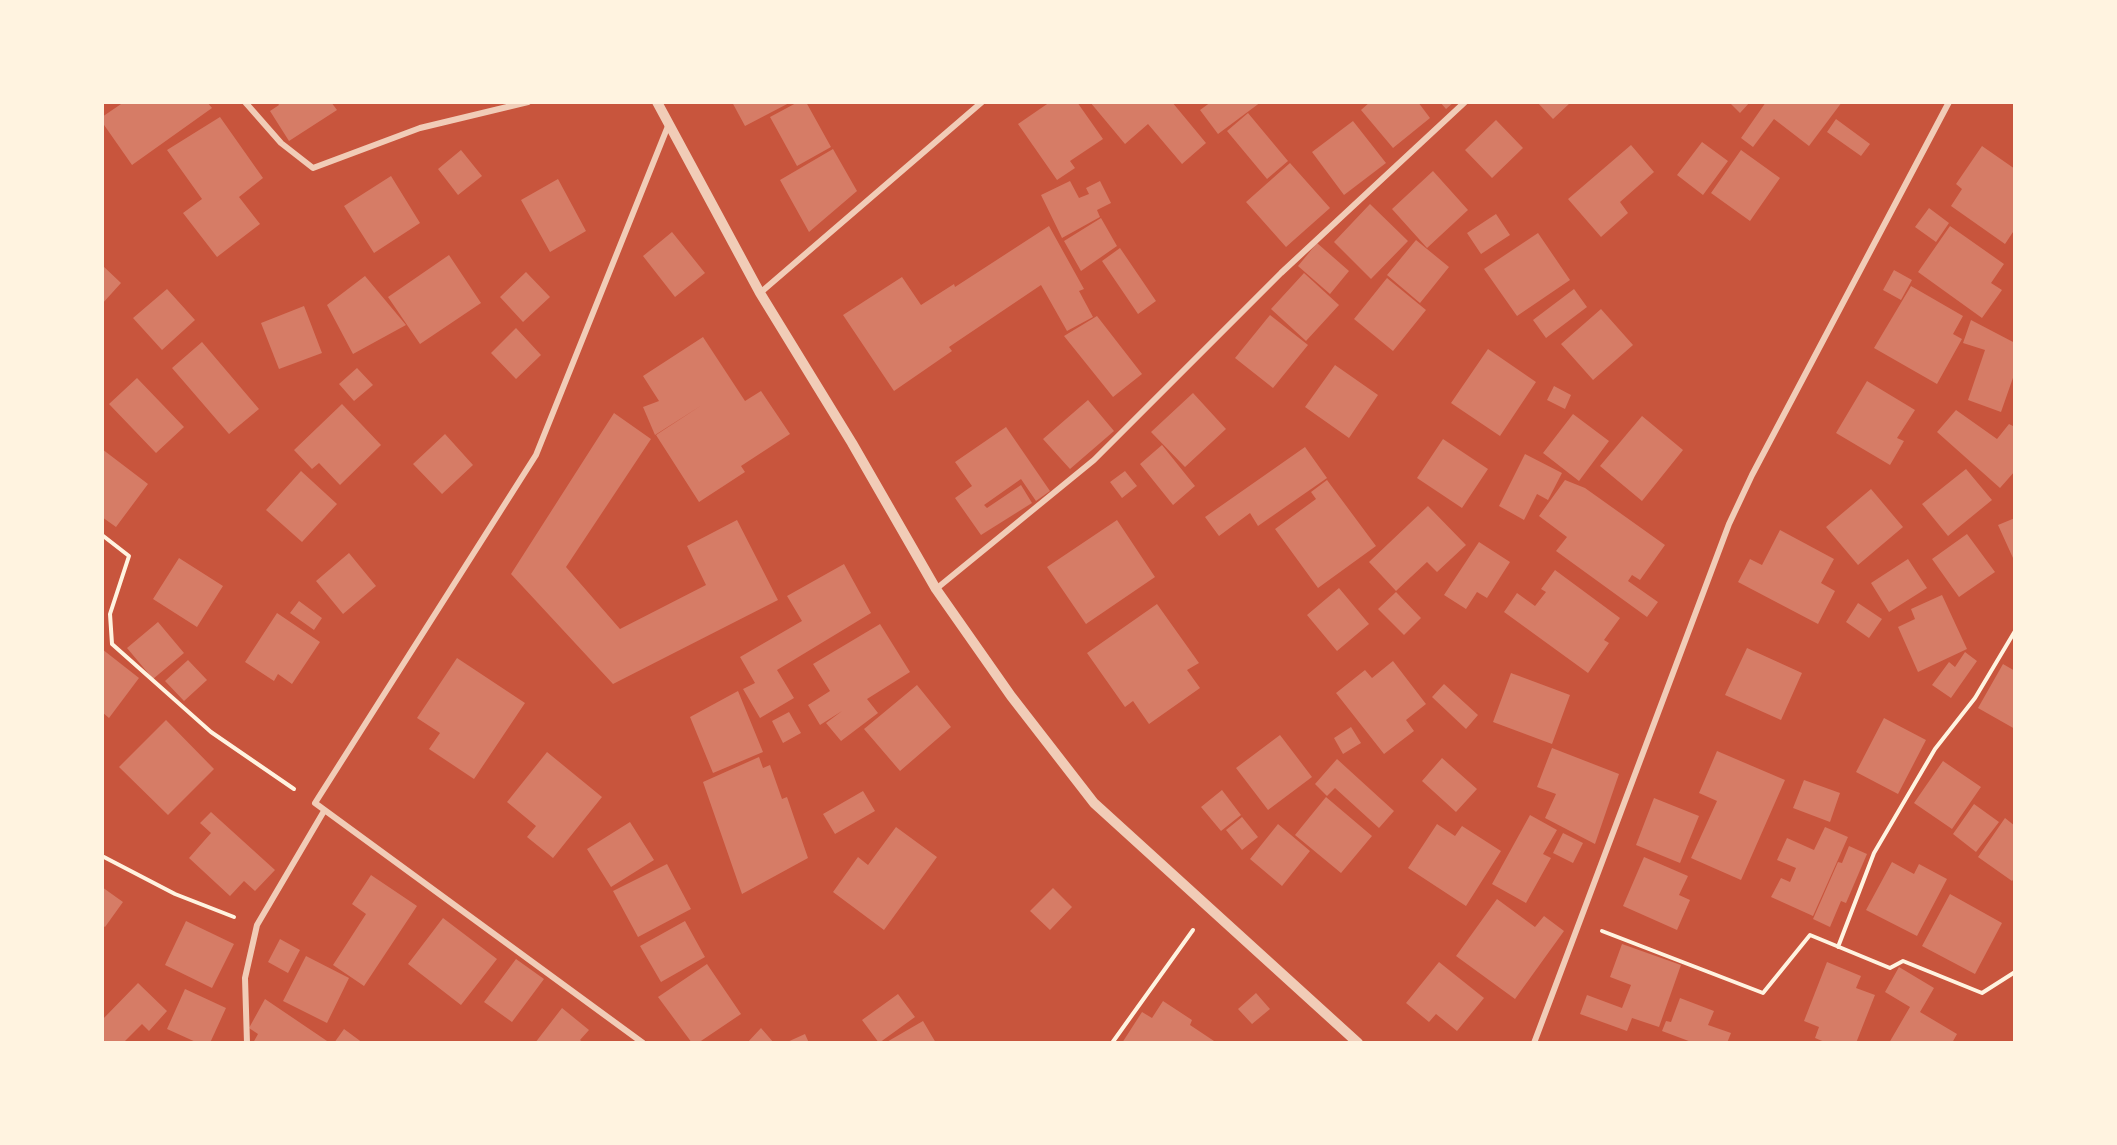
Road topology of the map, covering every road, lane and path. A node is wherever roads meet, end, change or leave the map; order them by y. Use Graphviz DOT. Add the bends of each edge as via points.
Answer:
graph roads {
  1 [pos="245,102"];
  2 [pos="528,102"];
  3 [pos="657,102"];
  4 [pos="982,102"];
  5 [pos="1465,102"];
  6 [pos="1949,102"];
  7 [pos="669,126"];
  8 [pos="760,293"];
  9 [pos="102,536"];
  10 [pos="936,589"];
  11 [pos="2015,631"];
  12 [pos="315,803"];
  13 [pos="324,811"];
  14 [pos="102,856"];
  15 [pos="1210,908"];
  16 [pos="1579,922"];
  17 [pos="258,925"];
  18 [pos="1838,947"];
  19 [pos="2015,972"];
  20 [pos="247,1043"];
  21 [pos="643,1043"];
  22 [pos="1113,1043"];
  23 [pos="1358,1043"];
  24 [pos="1534,1043"];
  1 -- 2 [label="street" via="281,143 313,168 420,128"];
  3 -- 7 [label="street"];
  4 -- 8 [label="street"];
  5 -- 10 [label="street" via="1281,273 1094,460"];
  6 -- 16 [label="street" via="1729,524"];
  7 -- 8 [label="street"];
  7 -- 12 [label="street" via="536,455"];
  8 -- 10 [label="street"];
  9 -- 12 [label="path" via="129,556 110,614 112,645 211,732"];
  10 -- 15 [label="street" via="1011,696 1094,803"];
  11 -- 18 [label="path" via="1975,698 1935,749 1874,853"];
  12 -- 13 [label="street"];
  13 -- 17 [label="street"];
  13 -- 21 [label="street"];
  14 -- 17 [label="path" via="175,894"];
  15 -- 22 [label="path"];
  15 -- 23 [label="street"];
  16 -- 18 [label="path" via="1762,993 1810,935"];
  16 -- 24 [label="street"];
  17 -- 20 [label="street" via="245,978"];
  18 -- 19 [label="path" via="1890,968 1903,961 1982,993"];
}
